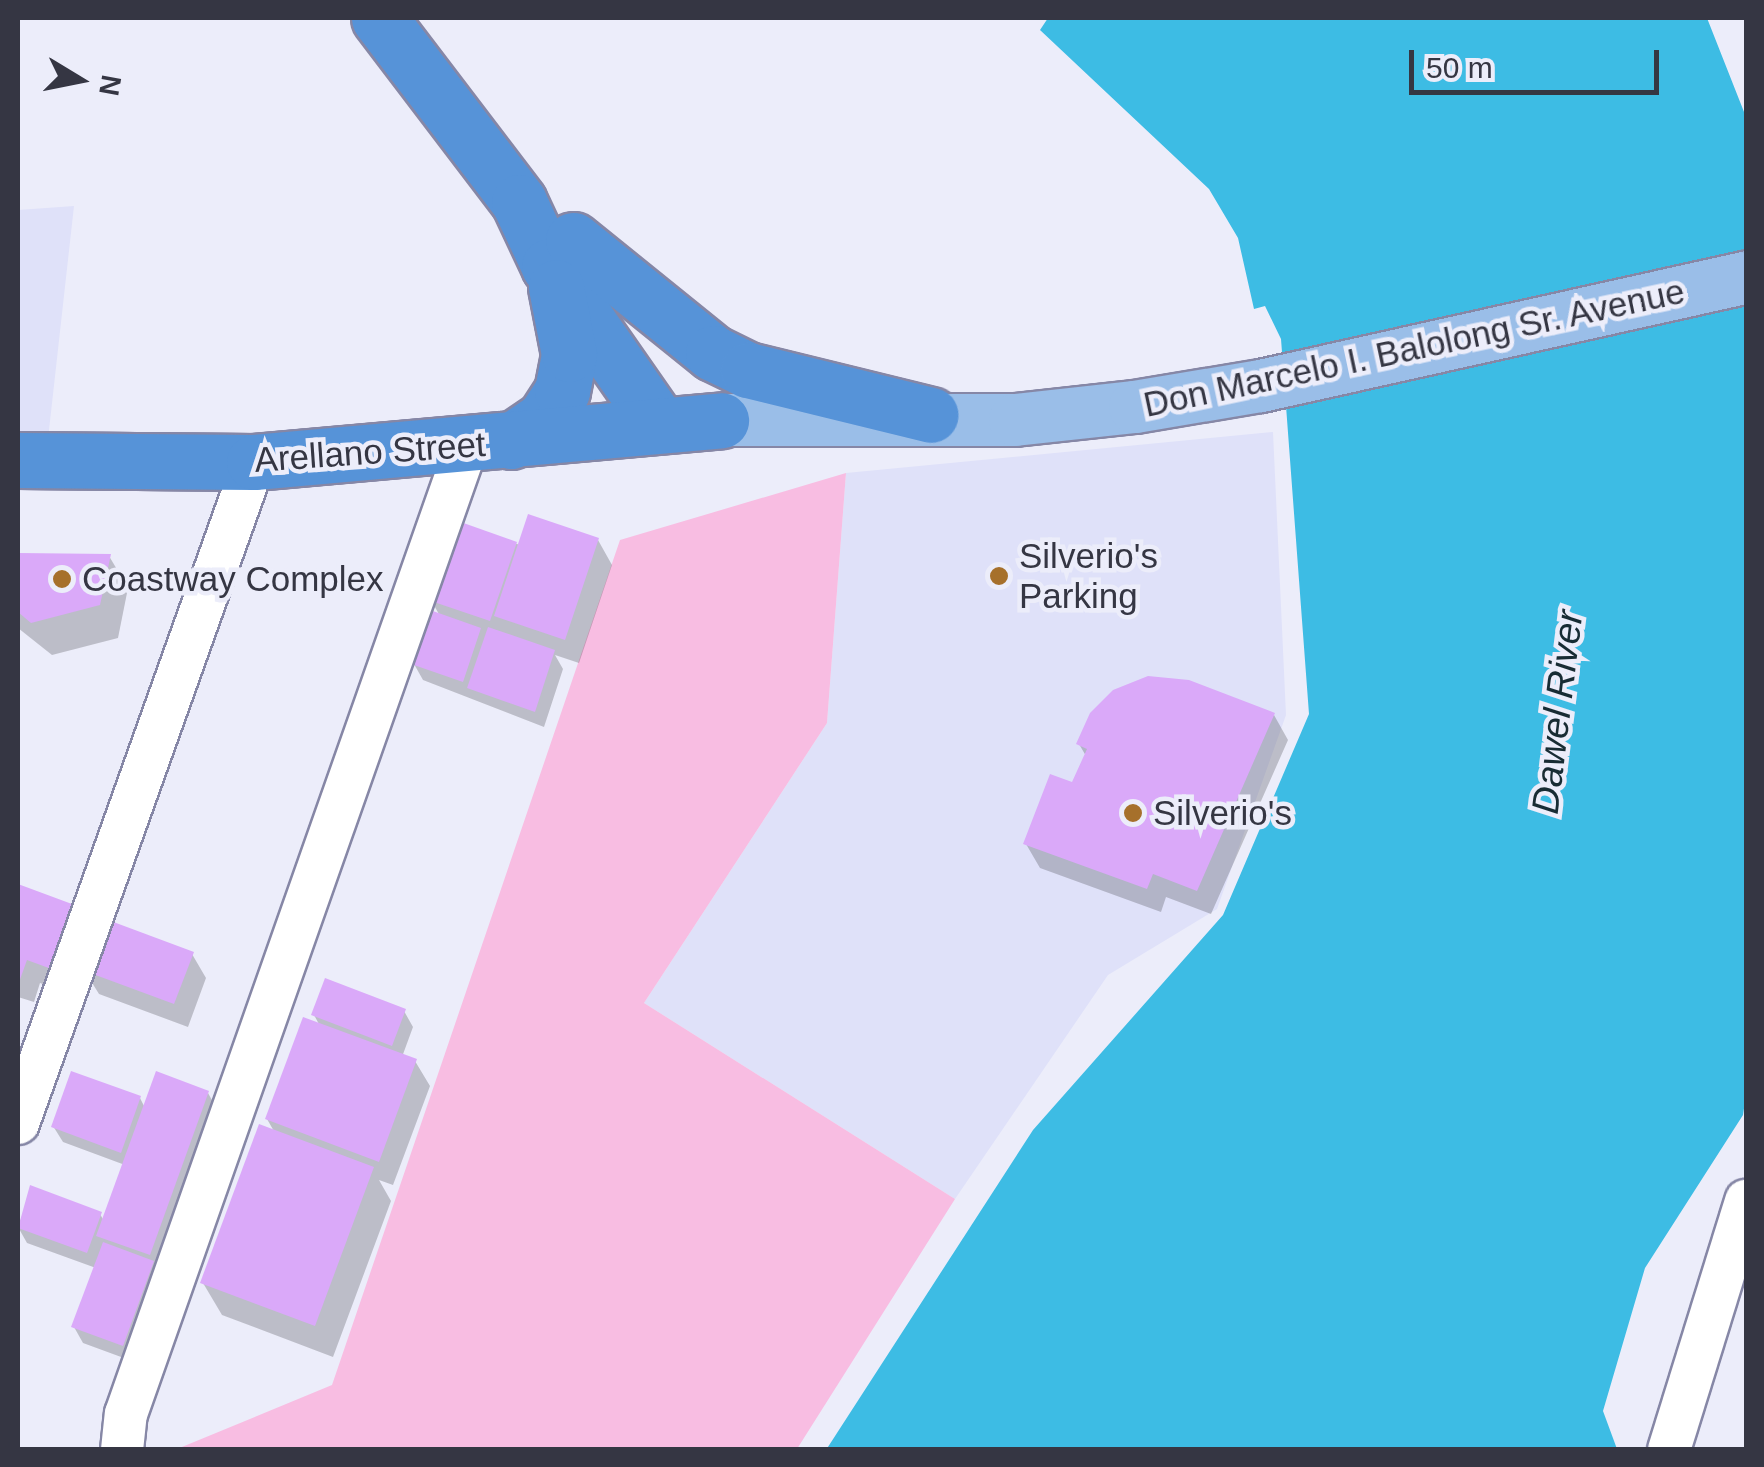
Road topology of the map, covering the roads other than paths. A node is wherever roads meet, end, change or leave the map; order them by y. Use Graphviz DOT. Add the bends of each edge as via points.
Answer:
graph roads {
  1 [pos="379,18"];
  2 [pos="561,252"];
  3 [pos="1746,278"];
  4 [pos="930,416"];
  5 [pos="721,420"];
  6 [pos="660,425"];
  7 [pos="489,445"];
  8 [pos="18,460"];
  9 [pos="254,462"];
  10 [pos="21,1095"];
  11 [pos="1746,1202"];
  12 [pos="1739,1248"];
  13 [pos="122,1450"];
  14 [pos="1670,1450"];
  1 -- 2 [label="highway"];
  2 -- 4 [label="highway" via="713,353 788,381"];
  2 -- 5 [label="highway"];
  2 -- 6 [label="highway"];
  2 -- 7 [label="highway" via="570,354 562,390 544,420"];
  3 -- 4 [label="main road, Don Marcelo I. Balolong Sr. Avenue" via="1261,386 1014,420"];
  4 -- 5 [label="main road, Don Marcelo I. Balolong Sr. Avenue"];
  5 -- 6 [label="highway, Arellano Street"];
  6 -- 7 [label="highway, Arellano Street"];
  7 -- 9 [label="highway, Arellano Street"];
  7 -- 13 [label="street" via="126,1414"];
  8 -- 9 [label="highway, Arellano Street"];
  9 -- 10 [label="street"];
  11 -- 12 [label="street"];
  12 -- 14 [label="street"];
}
